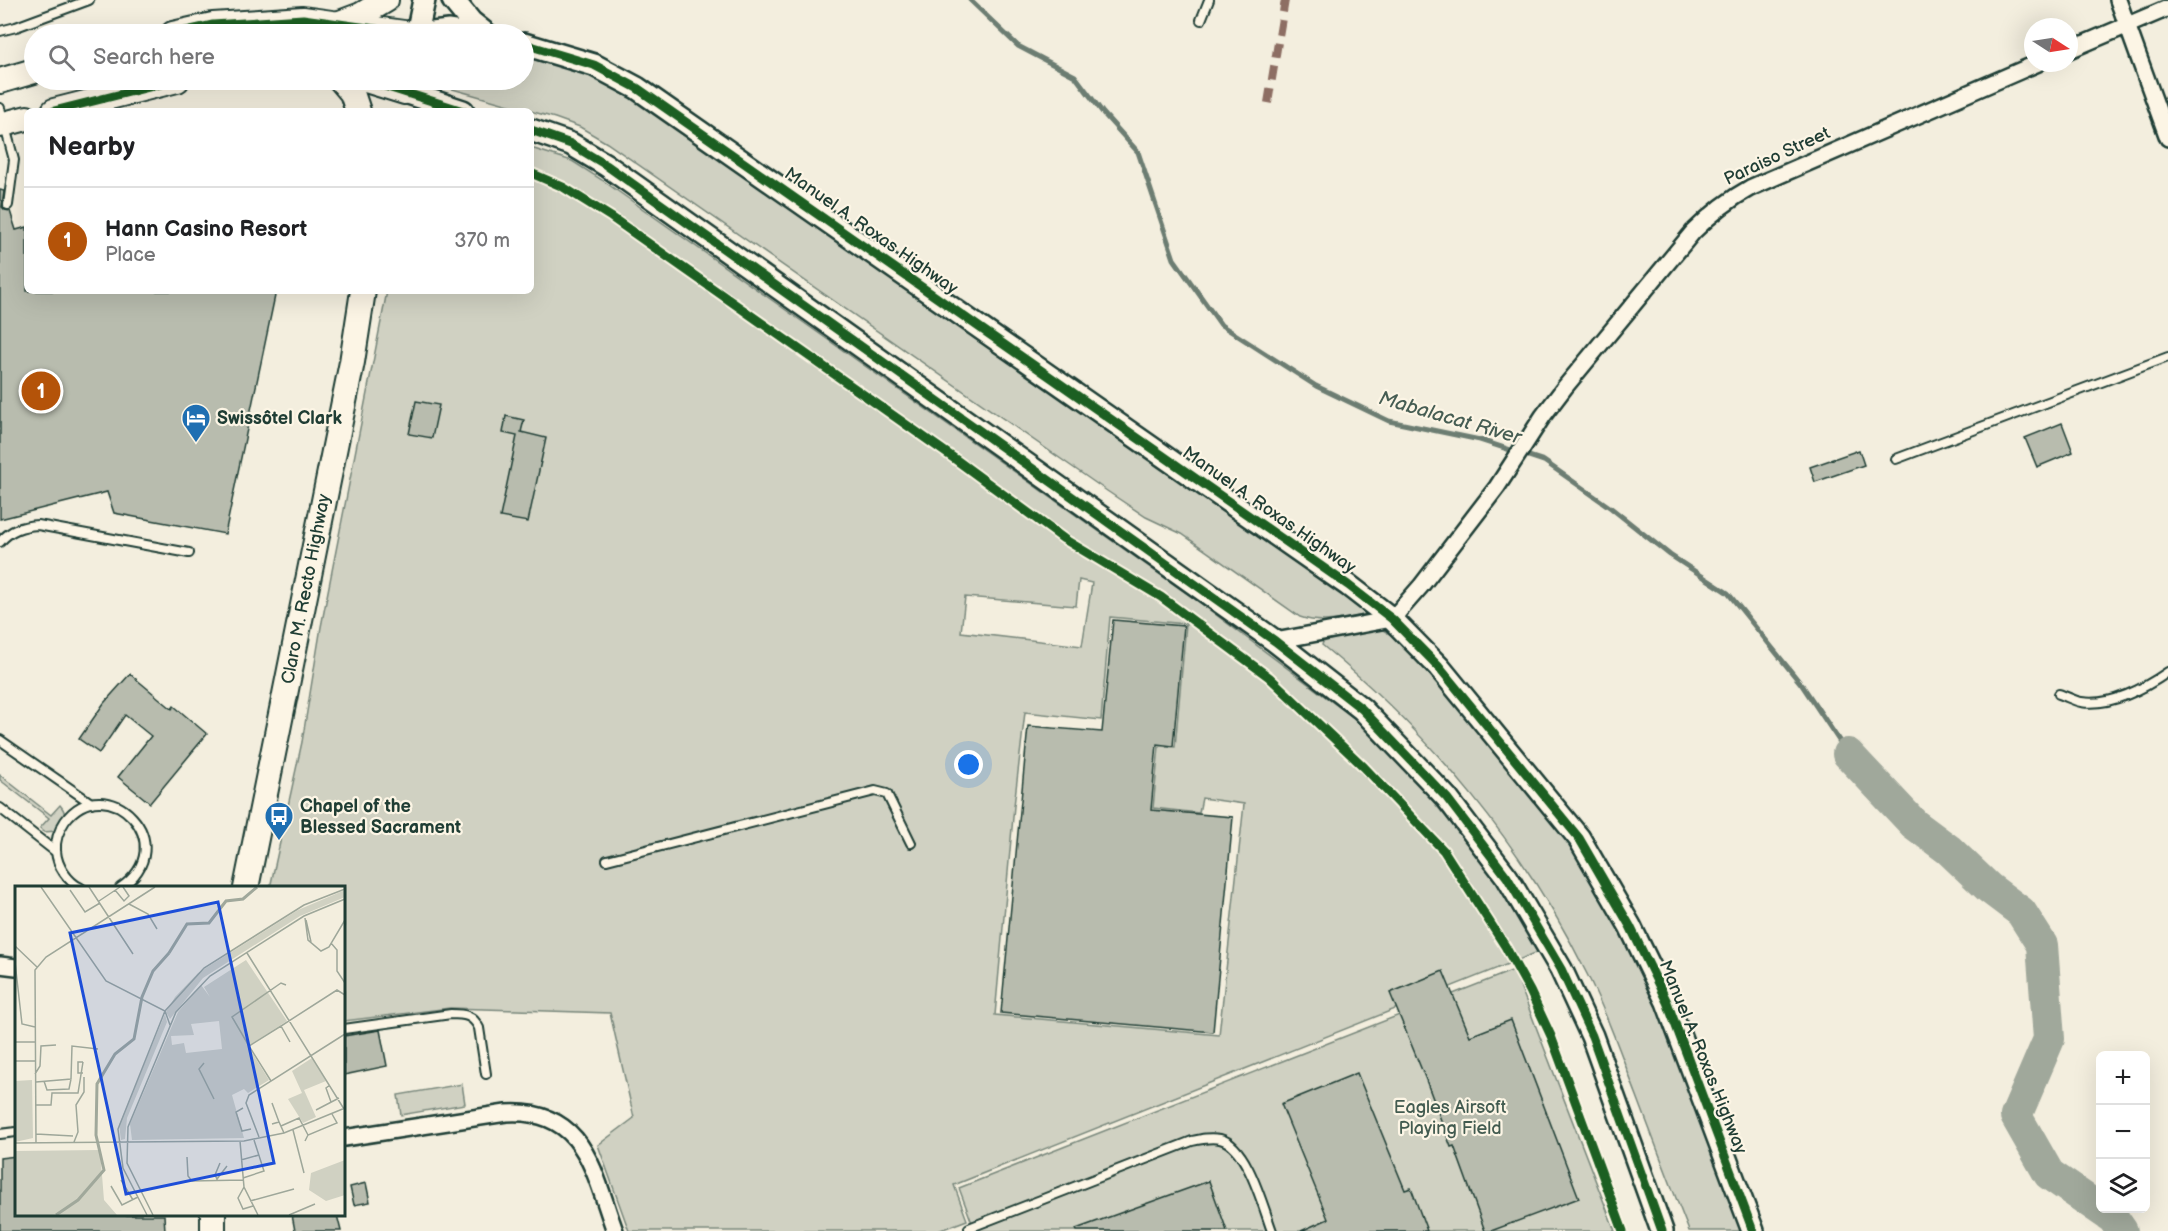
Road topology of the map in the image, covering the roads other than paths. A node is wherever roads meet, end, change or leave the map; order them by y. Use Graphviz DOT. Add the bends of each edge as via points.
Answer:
graph roads {
  1 [pos="89,0"];
  2 [pos="386,0"];
  3 [pos="424,0"];
  4 [pos="453,0"];
  5 [pos="1209,0"];
  6 [pos="2118,0"];
  7 [pos="2168,8"];
  8 [pos="1202,20"];
  9 [pos="24,24"];
  10 [pos="24,24"];
  11 [pos="228,24"];
  12 [pos="337,24"];
  13 [pos="419,24"];
  14 [pos="474,24"];
  15 [pos="2127,24"];
  16 [pos="0,30"];
  17 [pos="2078,46"];
  18 [pos="534,47"];
  19 [pos="2024,69"];
  20 [pos="24,74"];
  21 [pos="0,81"];
  22 [pos="137,90"];
  23 [pos="349,90"];
  24 [pos="405,94"];
  25 [pos="66,108"];
  26 [pos="357,108"];
  27 [pos="453,108"];
  28 [pos="8,118"];
  29 [pos="534,131"];
  30 [pos="2168,138"];
  31 [pos="8,205"];
  32 [pos="363,294"];
  33 [pos="2168,357"];
  34 [pos="1896,459"];
  35 [pos="0,542"];
  36 [pos="189,553"];
  37 [pos="1392,619"];
  38 [pos="1275,641"];
  39 [pos="2168,672"];
  40 [pos="2059,694"];
  41 [pos="0,740"];
  42 [pos="91,803"];
  43 [pos="0,808"];
  44 [pos="911,843"];
  45 [pos="56,852"];
  46 [pos="607,860"];
  47 [pos="78,886"];
  48 [pos="123,886"];
  49 [pos="246,886"];
  50 [pos="0,965"];
  51 [pos="15,967"];
  52 [pos="345,1029"];
  53 [pos="486,1074"];
  54 [pos="15,1132"];
  55 [pos="0,1134"];
  56 [pos="345,1138"];
  57 [pos="970,1229"];
  58 [pos="615,1231"];
  59 [pos="961,1231"];
  60 [pos="1272,1231"];
  61 [pos="1662,1231"];
  62 [pos="1753,1231"];
  1 -- 9 [label="lane"];
  2 -- 12 [label="main road"];
  3 -- 13 [label="main road"];
  4 -- 14 [label="main road"];
  5 -- 8 [label="lane"];
  6 -- 15 [label="street"];
  7 -- 15 [label="street"];
  10 -- 16 [label="lane"];
  11 -- 12 [label="main road" via="303,19"];
  15 -- 17 [label="street"];
  15 -- 30 [label="street"];
  18 -- 37 [label="main road, Manuel A. Roxas Highway" via="594,65 637,88"];
  19 -- 37 [label="street, Paraiso Street" via="1750,188 1710,214 1565,387 1497,487"];
  20 -- 21 [label="main road"];
  22 -- 25 [label="main road"];
  23 -- 26 [label="main road"];
  24 -- 27 [label="main road"];
  28 -- 31 [label="lane" via="14,160"];
  29 -- 38 [label="main road" via="571,144 606,165"];
  32 -- 49 [label="main road, Claro M. Recto Highway"];
  33 -- 34 [label="lane"];
  35 -- 36 [label="lane" via="24,526 38,525"];
  37 -- 38 [label="street"];
  37 -- 62 [label="main road, Manuel A. Roxas Highway" via="1439,667 1579,838 1630,926 1667,1002"];
  38 -- 61 [label="main road" via="1362,709 1447,798 1507,877 1561,969 1592,1036"];
  39 -- 40 [label="lane" via="2110,701 2082,702"];
  41 -- 42 [label="lane"];
  42 -- 45 [label="lane" via="69,816 57,838"];
  42 -- 48 [label="lane" via="120,807 132,815 145,841 140,869"];
  43 -- 45 [label="lane"];
  44 -- 46 [label="lane" via="886,794 875,791"];
  45 -- 47 [label="lane" via="67,877"];
  50 -- 51 [label="street"];
  52 -- 53 [label="lane" via="466,1015 479,1028"];
  54 -- 55 [label="lane"];
  56 -- 58 [label="street" via="506,1113 523,1112 553,1120 570,1131 583,1147"];
  57 -- 59 [label="lane"];
  57 -- 60 [label="lane" via="1207,1138 1230,1143 1246,1163"];
}
